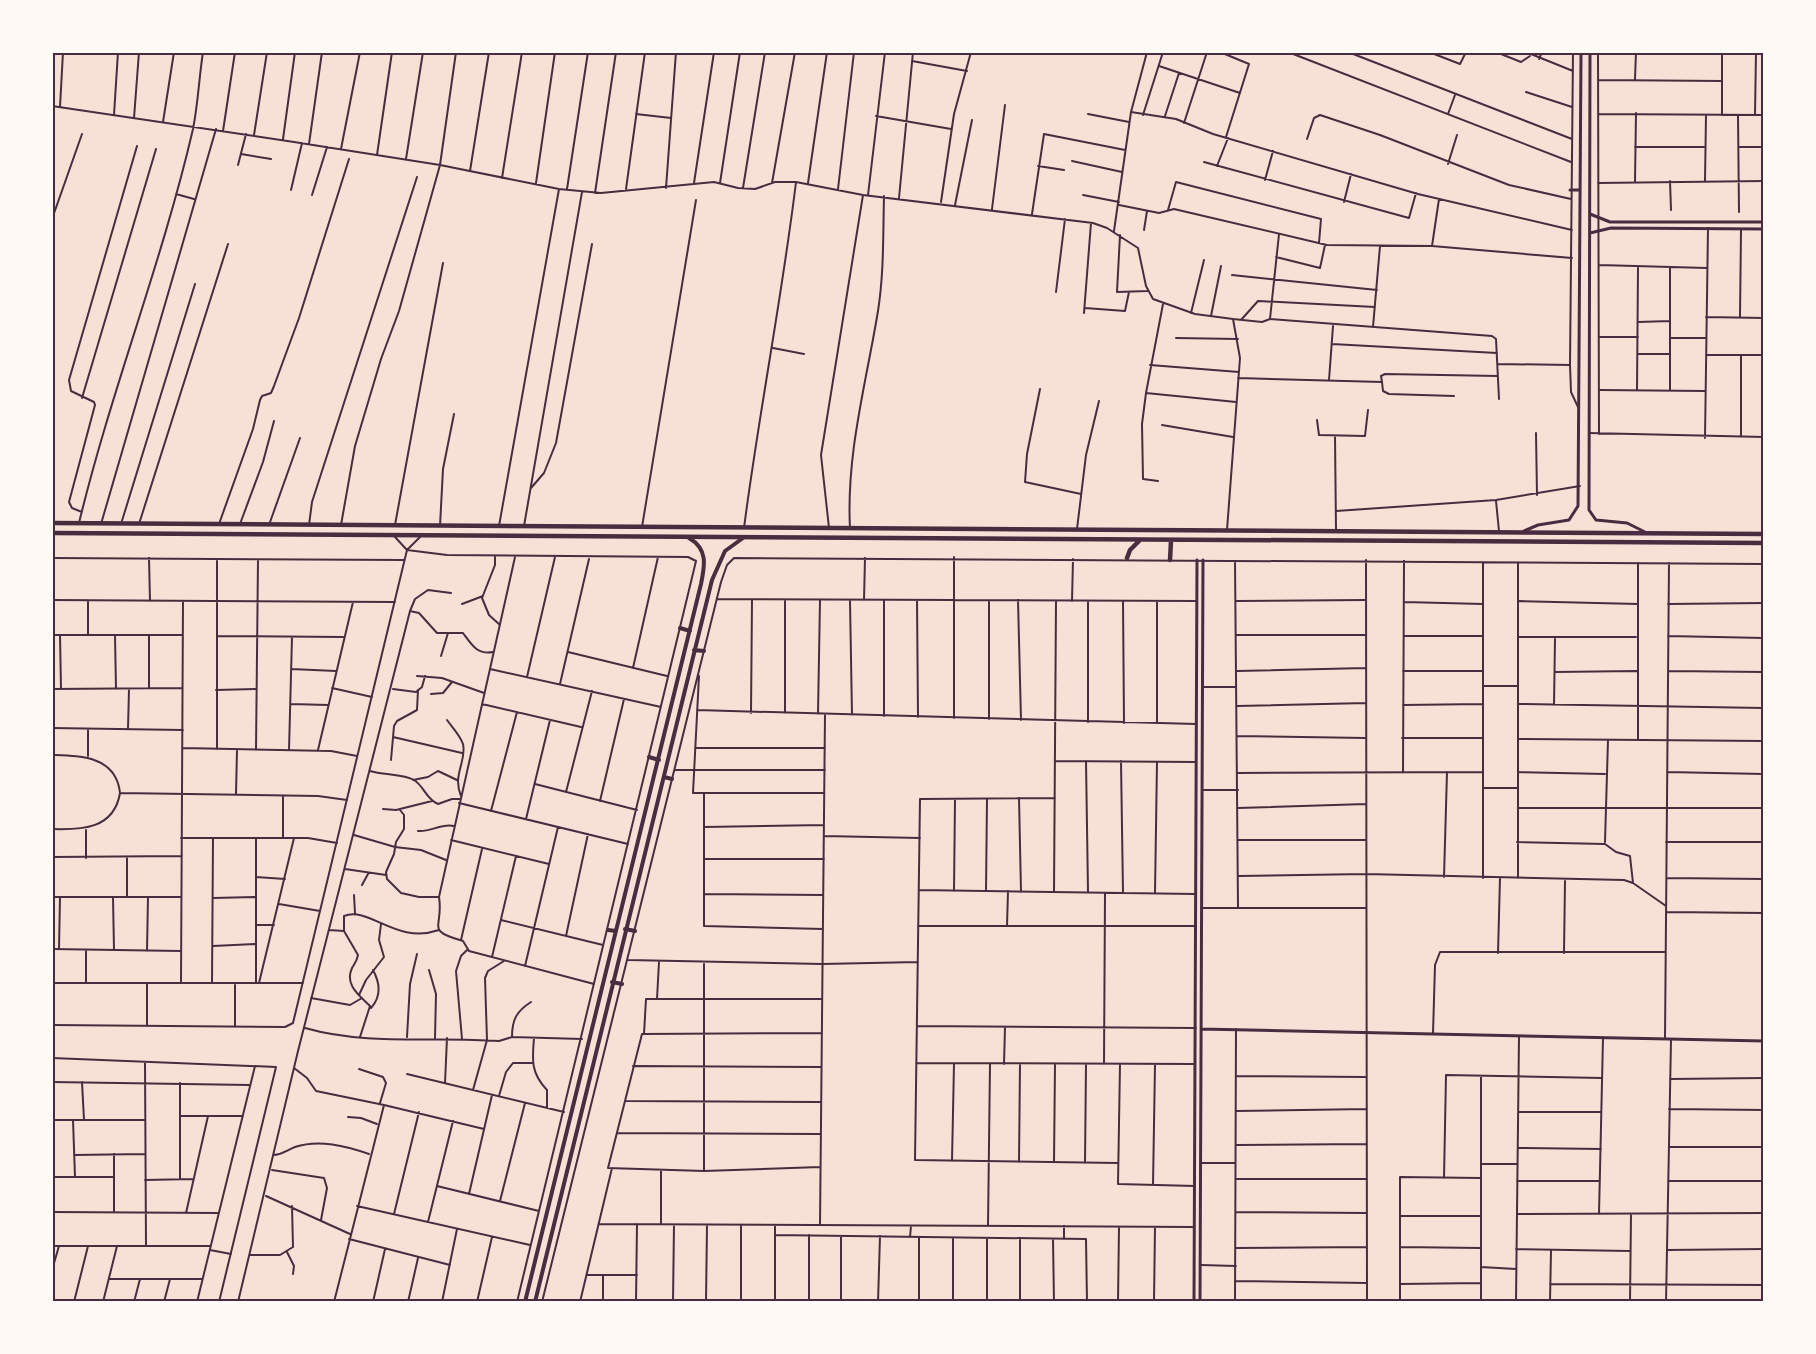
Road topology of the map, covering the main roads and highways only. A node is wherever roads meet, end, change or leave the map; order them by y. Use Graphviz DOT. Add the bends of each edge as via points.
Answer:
graph roads {
  1 [pos="55,523"];
  2 [pos="1300,530"];
  3 [pos="1323,530"];
  4 [pos="55,533"];
  5 [pos="1764,534"];
  6 [pos="747,537"];
  7 [pos="689,538"];
  8 [pos="1139,541"];
  9 [pos="1171,541"];
  10 [pos="1300,542"];
  11 [pos="1323,542"];
  12 [pos="1764,543"];
  13 [pos="1127,558"];
  14 [pos="1170,560"];
  15 [pos="699,593"];
  16 [pos="708,596"];
  17 [pos="680,628"];
  18 [pos="690,631"];
  19 [pos="694,650"];
  20 [pos="704,651"];
  21 [pos="649,757"];
  22 [pos="659,760"];
  23 [pos="663,777"];
  24 [pos="672,779"];
  25 [pos="640,839"];
  26 [pos="648,840"];
  27 [pos="634,857"];
  28 [pos="643,860"];
  29 [pos="625,929"];
  30 [pos="608,930"];
  31 [pos="616,931"];
  32 [pos="635,931"];
  33 [pos="612,982"];
  34 [pos="622,984"];
  35 [pos="543,1195"];
  36 [pos="551,1197"];
  37 [pos="536,1260"];
  38 [pos="545,1262"];
  39 [pos="531,1279"];
  40 [pos="540,1281"];
  41 [pos="525,1302"];
  42 [pos="534,1302"];
  1 -- 2 [label="highway"];
  1 -- 4 [label="highway"];
  2 -- 3 [label="highway"];
  2 -- 10 [label="highway"];
  3 -- 5 [label="highway"];
  3 -- 11 [label="highway"];
  4 -- 7 [label="highway"];
  6 -- 7 [label="highway"];
  6 -- 8 [label="highway"];
  6 -- 16 [label="main road" via="730,546 721,557"];
  7 -- 15 [label="main road" via="698,544 705,557"];
  8 -- 9 [label="highway"];
  8 -- 13 [label="highway"];
  9 -- 10 [label="highway"];
  9 -- 14 [label="highway"];
  10 -- 11 [label="highway"];
  11 -- 12 [label="highway"];
  15 -- 16 [label="main road"];
  15 -- 18 [label="main road"];
  16 -- 19 [label="main road"];
  17 -- 18 [label="main road"];
  18 -- 22 [label="main road"];
  19 -- 20 [label="main road"];
  19 -- 23 [label="main road"];
  21 -- 22 [label="main road"];
  22 -- 25 [label="main road"];
  23 -- 24 [label="main road"];
  23 -- 26 [label="main road"];
  25 -- 26 [label="main road" via="644,843"];
  25 -- 27 [label="main road"];
  26 -- 28 [label="main road"];
  27 -- 28 [label="main road"];
  27 -- 31 [label="main road"];
  28 -- 29 [label="main road"];
  29 -- 32 [label="main road"];
  29 -- 33 [label="main road"];
  30 -- 31 [label="main road"];
  31 -- 36 [label="main road"];
  33 -- 34 [label="main road"];
  33 -- 38 [label="main road"];
  35 -- 36 [label="main road"];
  36 -- 37 [label="main road"];
  37 -- 38 [label="main road" via="538,1264"];
  37 -- 39 [label="main road"];
  38 -- 40 [label="main road"];
  39 -- 40 [label="main road" via="538,1276"];
  39 -- 41 [label="main road"];
  40 -- 42 [label="main road"];
}
